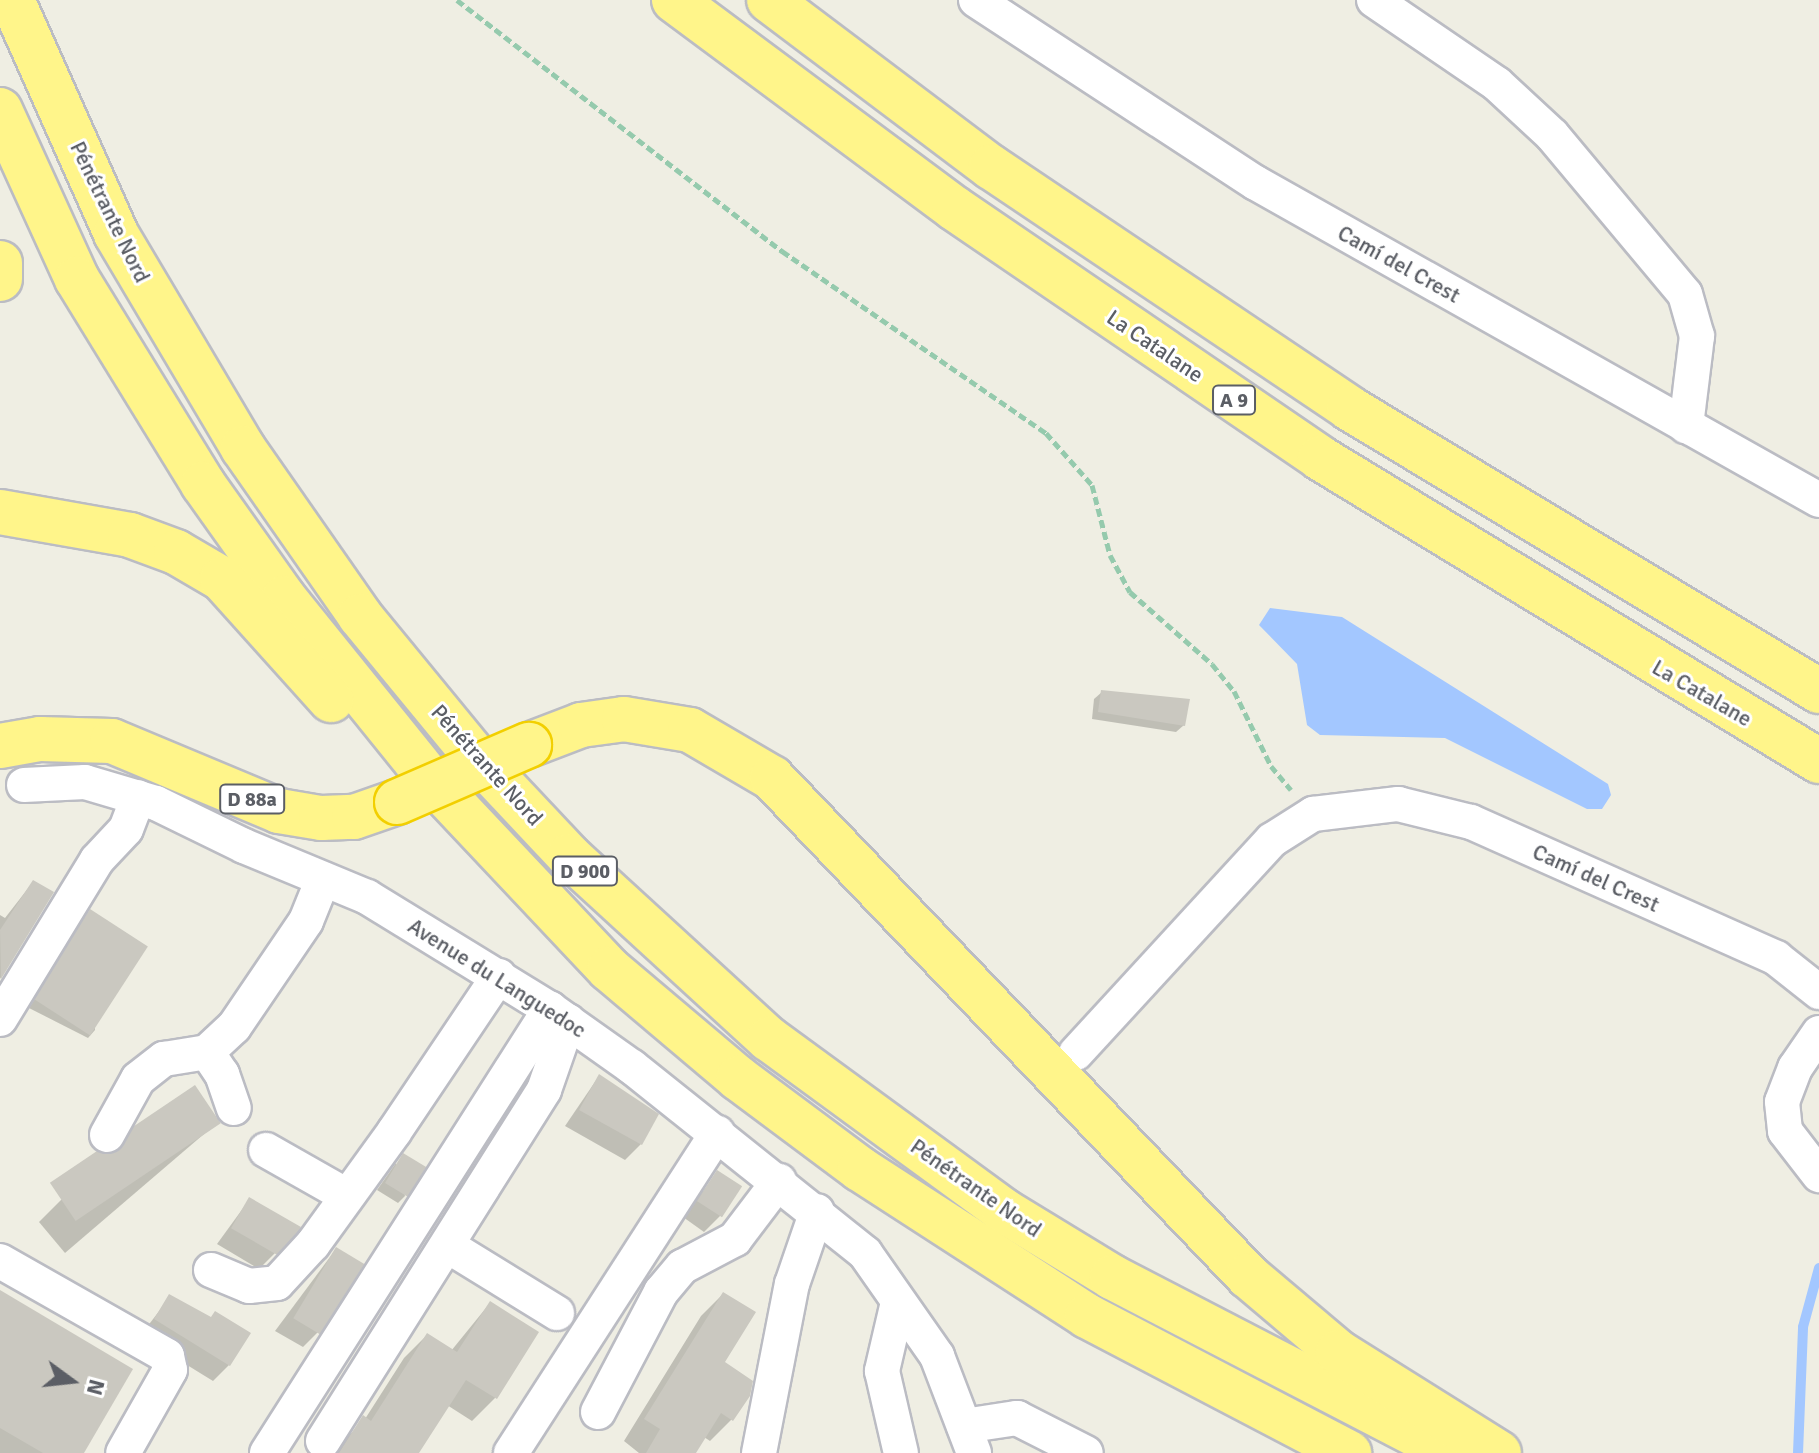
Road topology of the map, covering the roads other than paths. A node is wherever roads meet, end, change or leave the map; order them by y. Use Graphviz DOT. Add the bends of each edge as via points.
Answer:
graph roads {
  1 [pos="12,0"];
  2 [pos="674,0"];
  3 [pos="769,0"];
  4 [pos="1374,0"];
  5 [pos="984,5"];
  6 [pos="0,110"];
  7 [pos="0,263"];
  8 [pos="0,279"];
  9 [pos="1209,311"];
  10 [pos="1686,426"];
  11 [pos="1819,500"];
  12 [pos="0,512"];
  13 [pos="1819,658"];
  14 [pos="1819,691"];
  15 [pos="0,746"];
  16 [pos="1819,761"];
  17 [pos="8,786"];
  18 [pos="138,797"];
  19 [pos="323,879"];
  20 [pos="609,969"];
  21 [pos="499,976"];
  22 [pos="1819,992"];
  23 [pos="559,1015"];
  24 [pos="0,1019"];
  25 [pos="1819,1033"];
  26 [pos="207,1052"];
  27 [pos="1076,1053"];
  28 [pos="234,1108"];
  29 [pos="717,1133"];
  30 [pos="107,1135"];
  31 [pos="266,1150"];
  32 [pos="1819,1175"];
  33 [pos="779,1181"];
  34 [pos="347,1196"];
  35 [pos="817,1211"];
  36 [pos="448,1246"];
  37 [pos="0,1261"];
  38 [pos="211,1270"];
  39 [pos="898,1302"];
  40 [pos="557,1313"];
  41 [pos="598,1412"];
  42 [pos="969,1440"];
  43 [pos="323,1441"];
  44 [pos="123,1453"];
  45 [pos="267,1453"];
  46 [pos="511,1453"];
  47 [pos="759,1453"];
  48 [pos="901,1453"];
  49 [pos="1086,1453"];
  50 [pos="1349,1453"];
  51 [pos="1452,1453"];
  52 [pos="1499,1453"];
  1 -- 51 [label="highway, Pénétrante Nord / D 900" via="116,234 243,448 360,616 476,757 569,856 769,1039 1004,1211 1112,1277"];
  2 -- 16 [label="highway, La Catalane / A 9" via="954,208 1320,458"];
  3 -- 9 [label="highway" via="991,167"];
  4 -- 10 [label="street" via="1497,84 1552,135 1685,294 1697,336"];
  5 -- 10 [label="street, Camí del Crest" via="1256,183"];
  6 -- 20 [label="highway, Pénétrante Nord / D 900" via="77,279 203,484 284,598 429,778"];
  7 -- 8 [label="highway"];
  9 -- 13 [label="highway" via="1393,409"];
  9 -- 14 [label="highway" via="1349,408"];
  10 -- 11 [label="street, Camí del Crest"];
  12 -- 20 [label="highway" via="130,535 176,552 222,579 402,777"];
  15 -- 52 [label="highway, D 88a, bridge" via="40,739 112,741 279,811 321,818 354,817 397,802 581,725 624,719 690,730 772,778 1248,1276 1338,1352"];
  17 -- 18 [label="street, Avenue du Languedoc" via="85,782"];
  18 -- 19 [label="street, Avenue du Languedoc"];
  18 -- 24 [label="street" via="126,829 97,860"];
  19 -- 21 [label="street, Avenue du Languedoc" via="367,897"];
  19 -- 26 [label="street" via="306,921 234,1027"];
  20 -- 50 [label="highway, Pénétrante Nord / D 900" via="738,1078 872,1177 1087,1316"];
  21 -- 23 [label="street, Avenue du Languedoc"];
  21 -- 34 [label="street"];
  22 -- 27 [label="street, Camí del Crest" via="1776,958 1471,822 1386,805 1313,814 1272,840"];
  23 -- 29 [label="street, Avenue du Languedoc"];
  23 -- 36 [label="street" via="544,1090"];
  23 -- 45 [label="street"];
  25 -- 32 [label="street" via="1795,1068 1782,1102 1785,1131"];
  26 -- 28 [label="street"];
  26 -- 30 [label="street" via="164,1059 138,1079"];
  29 -- 33 [label="street, Avenue du Languedoc"];
  29 -- 46 [label="street"];
  31 -- 34 [label="street"];
  33 -- 35 [label="street, Avenue du Languedoc"];
  33 -- 41 [label="street" via="735,1239 682,1267 661,1292"];
  34 -- 38 [label="street" via="277,1283 249,1286"];
  35 -- 39 [label="street, Avenue du Languedoc" via="865,1253"];
  35 -- 47 [label="street" via="792,1284"];
  36 -- 40 [label="street"];
  36 -- 43 [label="street"];
  37 -- 44 [label="street" via="167,1356 170,1370"];
  39 -- 42 [label="street, Avenue du Languedoc" via="937,1356"];
  39 -- 48 [label="street" via="882,1371"];
  42 -- 49 [label="street" via="1017,1418"];
}
